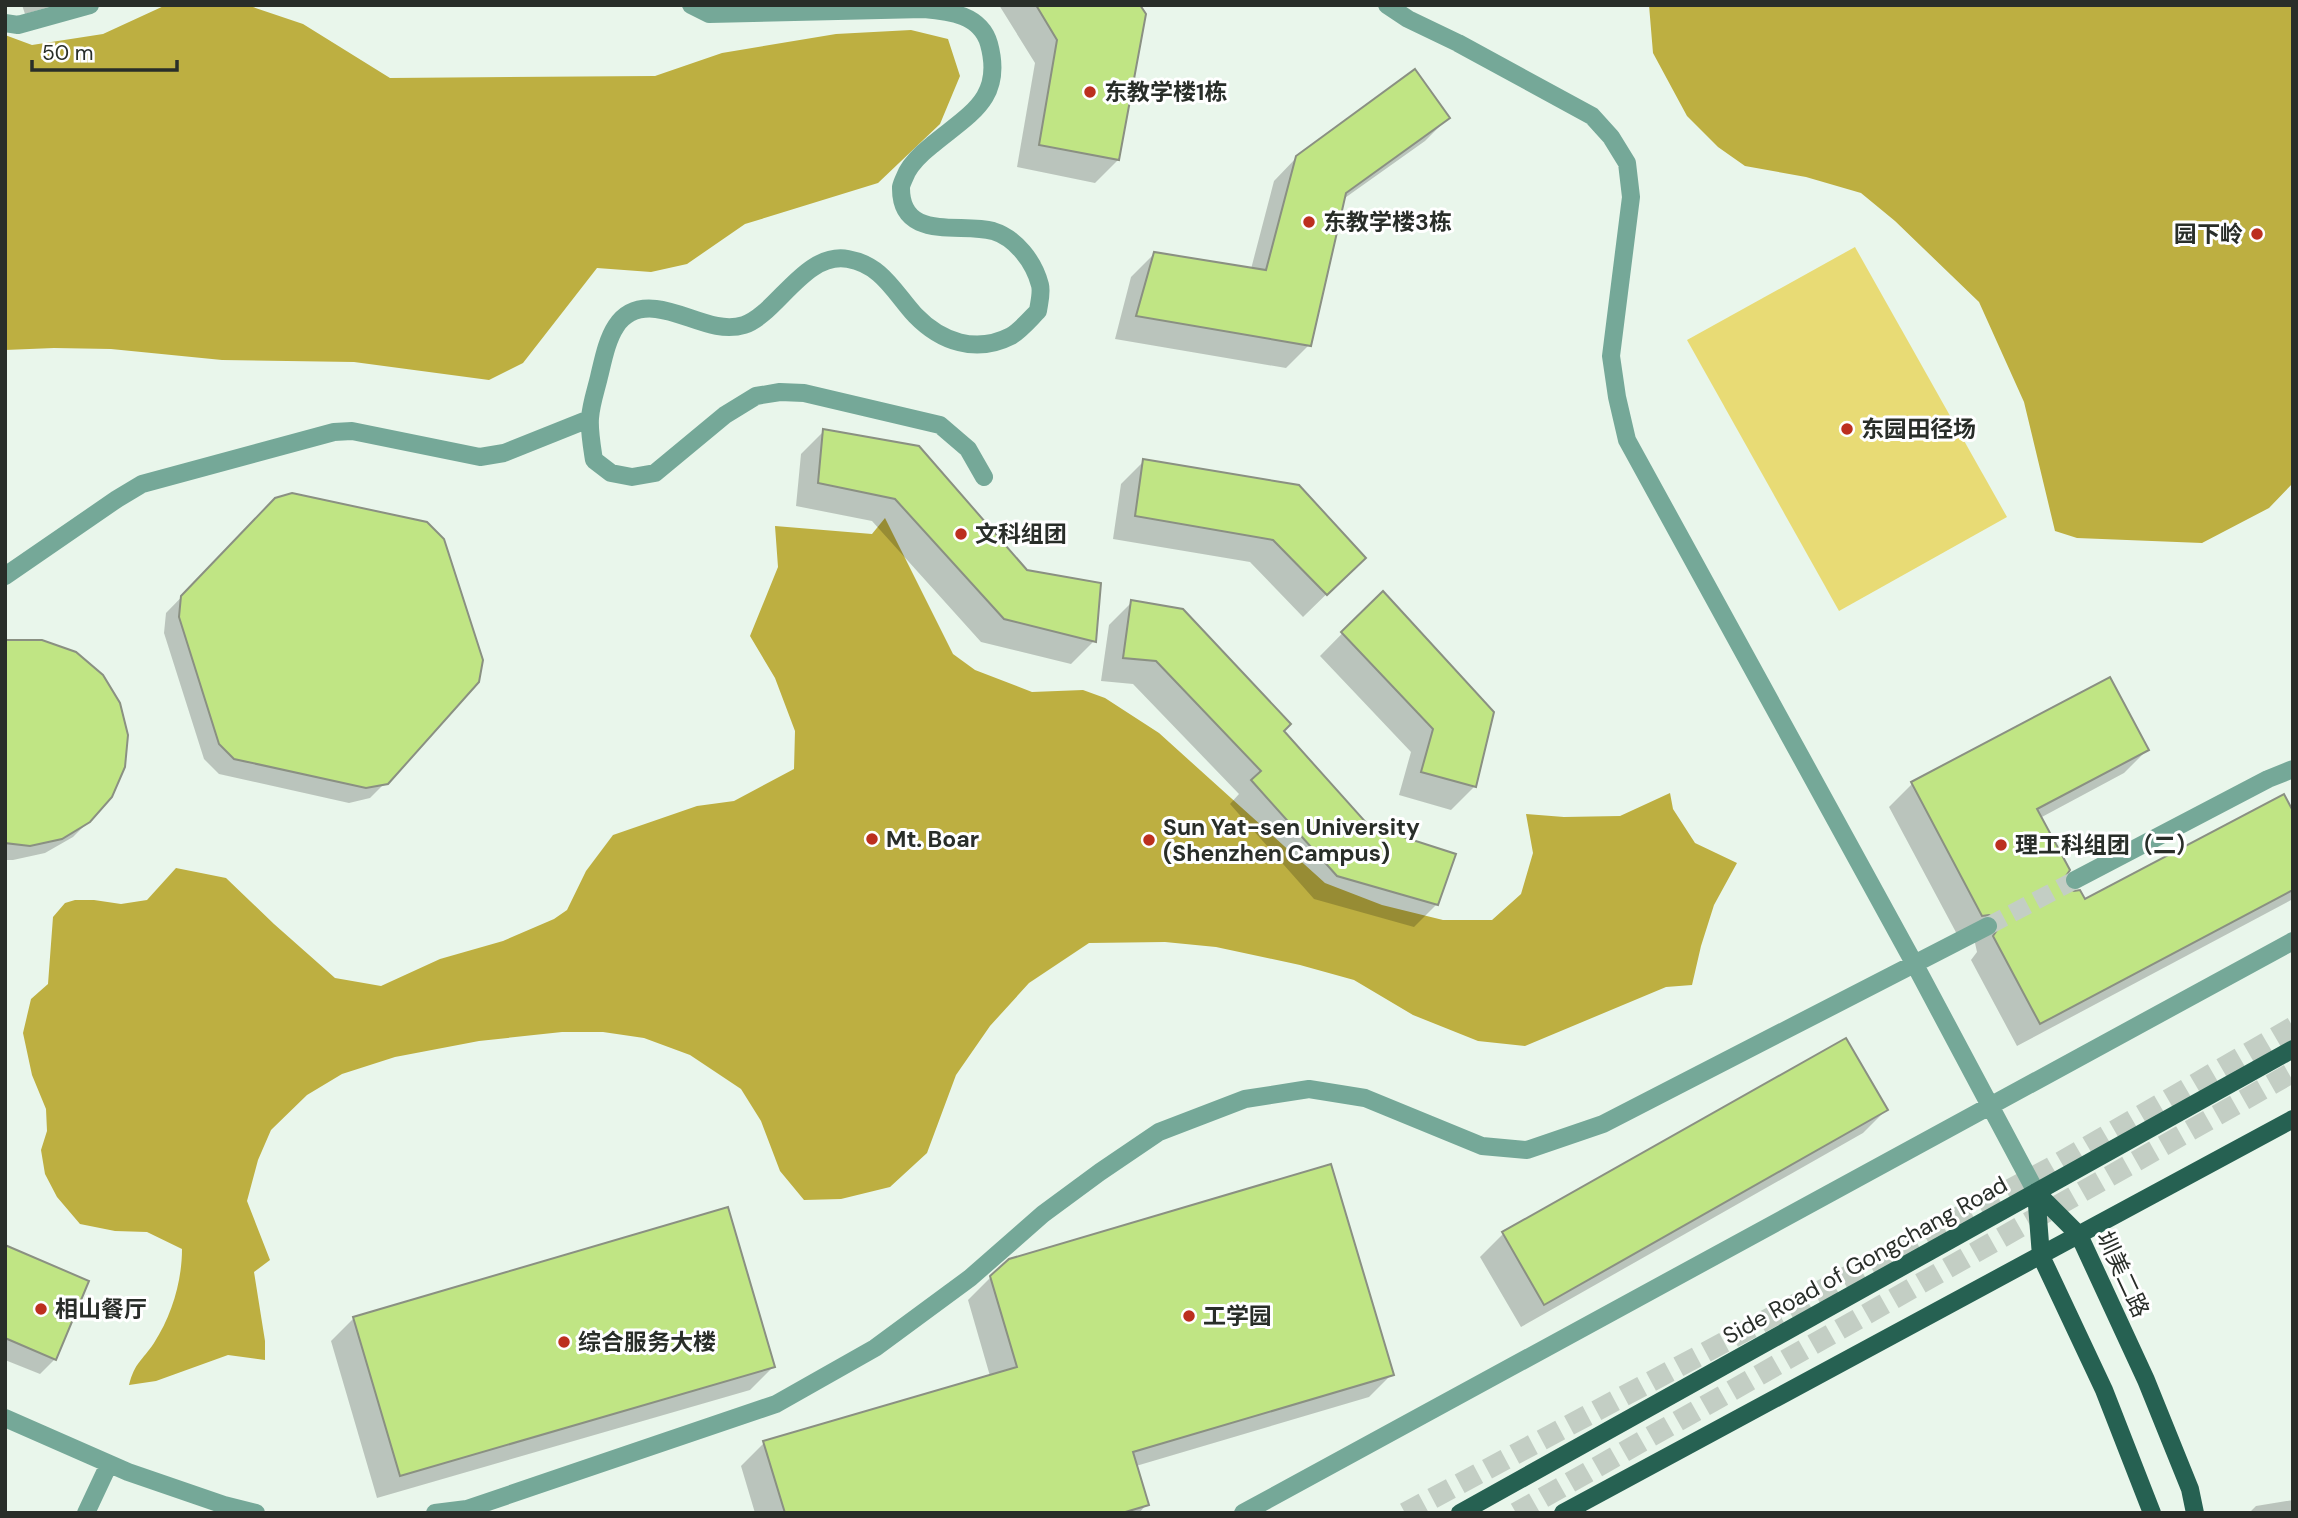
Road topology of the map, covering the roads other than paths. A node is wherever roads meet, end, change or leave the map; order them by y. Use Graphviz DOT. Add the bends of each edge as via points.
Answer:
graph roads {
  1 [pos="90,5"];
  2 [pos="691,5"];
  3 [pos="1387,5"];
  4 [pos="5,23"];
  5 [pos="589,419"];
  6 [pos="984,477"];
  7 [pos="5,576"];
  8 [pos="2293,769"];
  9 [pos="2075,880"];
  10 [pos="1988,926"];
  11 [pos="2293,941"];
  12 [pos="1914,963"];
  13 [pos="2293,1049"];
  14 [pos="1990,1104"];
  15 [pos="2293,1119"];
  16 [pos="2036,1192"];
  17 [pos="2080,1236"];
  18 [pos="2041,1256"];
  19 [pos="5,1418"];
  20 [pos="109,1464"];
  21 [pos="86,1513"];
  22 [pos="256,1513"];
  23 [pos="435,1513"];
  24 [pos="1243,1513"];
  25 [pos="1460,1513"];
  26 [pos="1563,1513"];
  27 [pos="2152,1513"];
  28 [pos="2195,1513"];
  1 -- 4 [label="lane" via="18,25"];
  2 -- 5 [label="lane" via="709,14 924,9 963,15 979,25 994,62 988,94 910,166 901,184 903,204 914,221 991,231 1019,247 1041,287 1038,311 1012,335 984,345 967,345 942,337 916,316 884,275 845,258 824,262 745,325 711,325 656,309 640,309 623,317 609,338"];
  3 -- 12 [label="lane" via="1592,116 1627,163 1631,197 1611,356 1627,440"];
  5 -- 6 [label="lane" via="594,460 611,474 632,477 654,472 725,415 756,397 804,393 940,425 968,449"];
  5 -- 7 [label="lane" via="504,453 480,457 352,431 334,432 142,484"];
  8 -- 9 [label="lane"];
  10 -- 12 [label="lane"];
  11 -- 14 [label="lane"];
  12 -- 14 [label="lane"];
  12 -- 23 [label="lane" via="1603,1124 1527,1150 1482,1146 1365,1098 1309,1089 1245,1099 1160,1132 1043,1214 970,1278 875,1348 776,1404 467,1509"];
  13 -- 16 [label="main road, Side Road of Gongchang Road"];
  14 -- 16 [label="lane"];
  14 -- 24 [label="lane"];
  15 -- 17 [label="main road"];
  16 -- 17 [label="main road, 圳美二路"];
  16 -- 18 [label="main road"];
  16 -- 25 [label="main road, Side Road of Gongchang Road"];
  17 -- 18 [label="main road"];
  17 -- 28 [label="main road, 圳美二路" via="2146,1380 2190,1489"];
  18 -- 26 [label="main road"];
  18 -- 27 [label="main road" via="2104,1390"];
  19 -- 20 [label="lane"];
  20 -- 21 [label="lane"];
  20 -- 22 [label="lane"];
}
